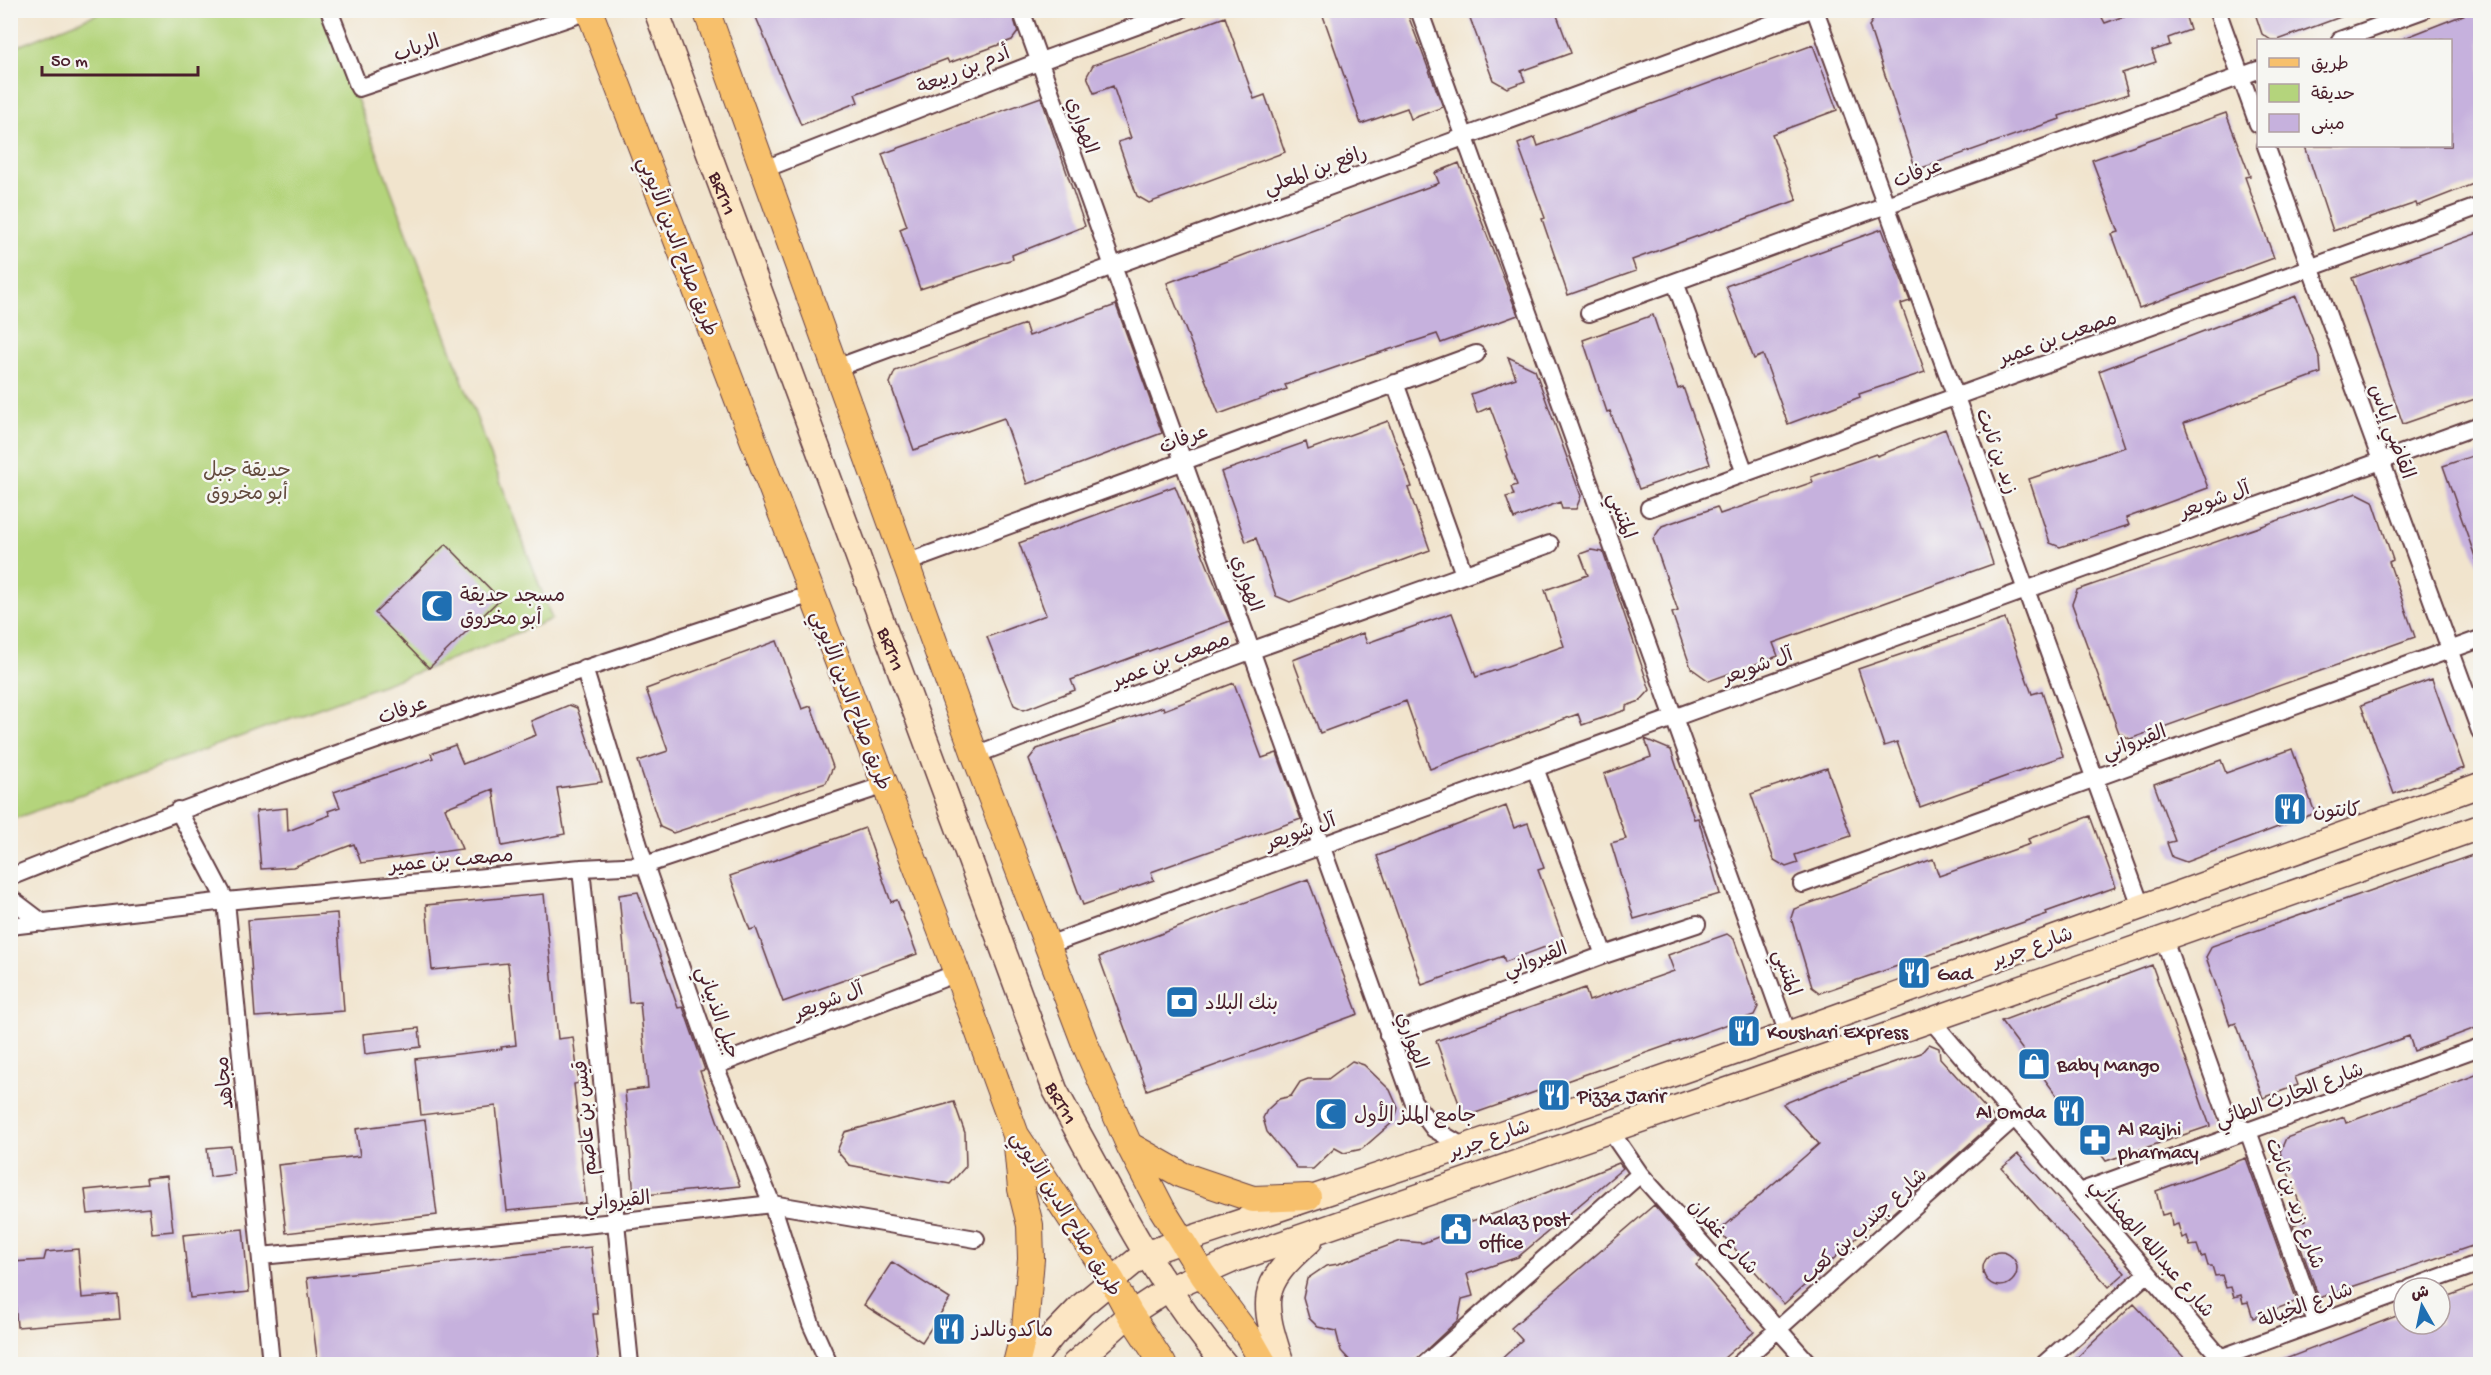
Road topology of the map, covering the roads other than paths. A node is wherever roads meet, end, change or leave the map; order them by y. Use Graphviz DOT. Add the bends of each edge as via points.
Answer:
graph roads {
  1 [pos="329,10"];
  2 [pos="656,10"];
  3 [pos="706,10"];
  4 [pos="1022,10"];
  5 [pos="1180,10"];
  6 [pos="1419,10"];
  7 [pos="1809,10"];
  8 [pos="1815,10"];
  9 [pos="2217,10"];
  10 [pos="2423,10"];
  11 [pos="589,11"];
  12 [pos="2343,39"];
  13 [pos="1038,62"];
  14 [pos="2257,71"];
  15 [pos="2241,76"];
  16 [pos="2257,119"];
  17 [pos="1464,136"];
  18 [pos="2266,147"];
  19 [pos="762,170"];
  20 [pos="1886,205"];
  21 [pos="2481,206"];
  22 [pos="1111,265"];
  23 [pos="2311,267"];
  24 [pos="1675,282"];
  25 [pos="1589,313"];
  26 [pos="1476,354"];
  27 [pos="836,368"];
  28 [pos="1395,383"];
  29 [pos="1956,396"];
  30 [pos="2481,425"];
  31 [pos="1181,460"];
  32 [pos="2382,461"];
  33 [pos="1745,473"];
  34 [pos="1648,508"];
  35 [pos="1550,544"];
  36 [pos="906,564"];
  37 [pos="1464,574"];
  38 [pos="2026,590"];
  39 [pos="812,594"];
  40 [pos="2481,639"];
  41 [pos="2451,649"];
  42 [pos="1250,651"];
  43 [pos="584,668"];
  44 [pos="1674,718"];
  45 [pos="2481,731"];
  46 [pos="975,754"];
  47 [pos="1535,768"];
  48 [pos="2095,778"];
  49 [pos="885,785"];
  50 [pos="2481,785"];
  51 [pos="178,810"];
  52 [pos="2481,827"];
  53 [pos="1320,846"];
  54 [pos="645,865"];
  55 [pos="581,868"];
  56 [pos="10,877"];
  57 [pos="1802,884"];
  58 [pos="10,898"];
  59 [pos="226,901"];
  60 [pos="2141,906"];
  61 [pos="43,923"];
  62 [pos="1696,924"];
  63 [pos="10,926"];
  64 [pos="2163,939"];
  65 [pos="1048,945"];
  66 [pos="1604,955"];
  67 [pos="957,973"];
  68 [pos="1931,1020"];
  69 [pos="1788,1034"];
  70 [pos="1388,1035"];
  71 [pos="2481,1047"];
  72 [pos="715,1066"];
  73 [pos="2014,1117"];
  74 [pos="2248,1131"];
  75 [pos="1611,1132"];
  76 [pos="1016,1135"];
  77 [pos="1129,1144"];
  78 [pos="1464,1147"];
  79 [pos="1640,1173"];
  80 [pos="2079,1192"];
  81 [pos="1308,1197"];
  82 [pos="772,1203"];
  83 [pos="615,1222"];
  84 [pos="1319,1233"];
  85 [pos="975,1239"];
  86 [pos="1182,1243"];
  87 [pos="261,1256"];
  88 [pos="2481,1263"];
  89 [pos="1156,1272"];
  90 [pos="2148,1273"];
  91 [pos="1203,1275"];
  92 [pos="2445,1276"];
  93 [pos="1112,1281"];
  94 [pos="2392,1294"];
  95 [pos="1130,1314"];
  96 [pos="2316,1322"];
  97 [pos="1779,1329"];
  98 [pos="2223,1361"];
  99 [pos="271,1365"];
  100 [pos="630,1365"];
  101 [pos="829,1365"];
  102 [pos="1016,1365"];
  103 [pos="1030,1365"];
  104 [pos="1074,1365"];
  105 [pos="1163,1365"];
  106 [pos="1225,1365"];
  107 [pos="1264,1365"];
  108 [pos="1282,1365"];
  109 [pos="1425,1365"];
  110 [pos="1739,1365"];
  111 [pos="1809,1365"];
  112 [pos="2044,1365"];
  1 -- 11 [label="street, الرباب" via="359,88"];
  2 -- 89 [label="main road, BRT11" via="1055,1090"];
  3 -- 19 [label="main road"];
  4 -- 13 [label="street, الهواري"];
  5 -- 13 [label="street, أدم بن ربيعة"];
  6 -- 17 [label="street, المتنبي"];
  7 -- 17 [label="street, رافع بن المعلي"];
  8 -- 20 [label="street, زيد بن ثابت"];
  9 -- 15 [label="street"];
  10 -- 12 [label="street"];
  11 -- 39 [label="main road, طريق صلاح الدين الأيوبي"];
  13 -- 19 [label="street, أدم بن ربيعة"];
  13 -- 22 [label="street, الهواري"];
  14 -- 15 [label="street, عرفات"];
  15 -- 16 [label="street"];
  15 -- 20 [label="street, عرفات"];
  17 -- 22 [label="street, رافع بن المعلي"];
  17 -- 44 [label="street, المتنبي"];
  18 -- 23 [label="street, القاضي إياس"];
  19 -- 27 [label="main road"];
  20 -- 24 [label="street, عرفات"];
  20 -- 29 [label="street, زيد بن ثابت"];
  21 -- 23 [label="street, مصعب بن عمير"];
  22 -- 27 [label="street, رافع بن المعلي"];
  22 -- 31 [label="street, الهواري"];
  23 -- 29 [label="street, مصعب بن عمير"];
  23 -- 32 [label="street, القاضي إياس"];
  24 -- 25 [label="street, عرفات"];
  24 -- 33 [label="street"];
  26 -- 28 [label="street, عرفات"];
  27 -- 36 [label="main road"];
  28 -- 31 [label="street, عرفات"];
  28 -- 37 [label="street"];
  29 -- 33 [label="street, مصعب بن عمير"];
  29 -- 38 [label="street, زيد بن ثابت"];
  30 -- 32 [label="street, آل شويعر"];
  31 -- 36 [label="street, عرفات"];
  31 -- 42 [label="street, الهواري"];
  32 -- 38 [label="street, آل شويعر"];
  32 -- 41 [label="street, القاضي إياس"];
  33 -- 34 [label="street, مصعب بن عمير"];
  35 -- 37 [label="street, مصعب بن عمير"];
  36 -- 46 [label="main road"];
  37 -- 42 [label="street, مصعب بن عمير"];
  38 -- 44 [label="street, آل شويعر"];
  38 -- 48 [label="street, زيد بن ثابت"];
  39 -- 43 [label="street, عرفات"];
  39 -- 49 [label="main road, طريق صلاح الدين الأيوبي"];
  40 -- 41 [label="street, القيرواني"];
  41 -- 45 [label="street, القاضي إياس"];
  41 -- 48 [label="street, القيرواني"];
  42 -- 46 [label="street, مصعب بن عمير"];
  42 -- 53 [label="street, الهواري"];
  43 -- 51 [label="street, عرفات"];
  43 -- 54 [label="street, جبل الذبياني"];
  44 -- 47 [label="street, آل شويعر"];
  44 -- 69 [label="street, المتنبي"];
  46 -- 65 [label="main road"];
  47 -- 53 [label="street, آل شويعر"];
  47 -- 66 [label="street"];
  48 -- 57 [label="street, القيرواني"];
  48 -- 60 [label="street, زيد بن ثابت"];
  49 -- 54 [label="street, مصعب بن عمير"];
  49 -- 67 [label="main road, طريق صلاح الدين الأيوبي"];
  50 -- 60 [label="main road, شارع جرير"];
  51 -- 56 [label="street, عرفات"];
  51 -- 59 [label="street, مجاهد"];
  52 -- 64 [label="main road, شارع جرير"];
  53 -- 65 [label="street, آل شويعر"];
  53 -- 70 [label="street, الهواري"];
  54 -- 55 [label="street, مصعب بن عمير"];
  54 -- 72 [label="street, جبل الذبياني"];
  55 -- 59 [label="street, مصعب بن عمير"];
  55 -- 83 [label="street, قيس بن عاصم"];
  58 -- 61 [label="street"];
  59 -- 61 [label="street, مصعب بن عمير"];
  59 -- 87 [label="street, مجاهد"];
  60 -- 69 [label="main road, شارع جرير"];
  61 -- 63 [label="street, مصعب بن عمير"];
  62 -- 66 [label="street, القيرواني"];
  64 -- 68 [label="main road, شارع جرير"];
  64 -- 74 [label="street, شارع زيد بن ثابت" via="2229,1121"];
  65 -- 77 [label="main road" via="1085,1044"];
  66 -- 70 [label="street, القيرواني"];
  67 -- 72 [label="street, آل شويعر"];
  67 -- 76 [label="main road, طريق صلاح الدين الأيوبي"];
  68 -- 73 [label="street, شارع عبدالله الهمذاني"];
  68 -- 75 [label="main road, شارع جرير"];
  69 -- 78 [label="main road, شارع جرير"];
  70 -- 78 [label="street, الهواري" via="1418,1112 1434,1130"];
  71 -- 74 [label="street, شارع الحارث الطائي"];
  72 -- 82 [label="street, جبل الذبياني"];
  73 -- 80 [label="street, شارع عبدالله الهمذاني"];
  73 -- 97 [label="street, شارع جندب بن كعب"];
  74 -- 80 [label="street, شارع الحارث الطائي"];
  74 -- 96 [label="street, شارع زيد بن ثابت"];
  75 -- 79 [label="street, شارع غفران"];
  75 -- 84 [label="main road, شارع جرير"];
  76 -- 93 [label="main road, طريق صلاح الدين الأيوبي"];
  76 -- 102 [label="main road" via="1021,1189 1030,1225 1031,1260 1025,1328"];
  77 -- 81 [label="main road" via="1182,1175 1253,1199"];
  77 -- 86 [label="main road"];
  78 -- 81 [label="main road, شارع جرير"];
  79 -- 97 [label="street, شارع غفران"];
  79 -- 109 [label="street"];
  80 -- 90 [label="street, شارع عبدالله الهمذاني"];
  81 -- 86 [label="main road, شارع جرير"];
  82 -- 83 [label="street, القيرواني"];
  82 -- 85 [label="street, القيرواني"];
  82 -- 101 [label="street, جبل الذبياني" via="811,1324"];
  83 -- 87 [label="street, القيرواني"];
  83 -- 100 [label="street, قيس بن عاصم"];
  84 -- 91 [label="main road, شارع جرير"];
  84 -- 108 [label="main road" via="1286,1261 1270,1286 1268,1316"];
  86 -- 89 [label="main road, شارع جرير"];
  86 -- 91 [label="main road"];
  87 -- 99 [label="street, مجاهد"];
  88 -- 92 [label="street"];
  89 -- 91 [label="main road, شارع جرير"];
  89 -- 93 [label="main road, شارع جرير"];
  89 -- 95 [label="main road"];
  89 -- 106 [label="main road, BRT11"];
  90 -- 98 [label="street, شارع عبدالله الهمذاني"];
  90 -- 112 [label="street"];
  91 -- 107 [label="main road" via="1248,1336"];
  93 -- 95 [label="main road, طريق صلاح الدين الأيوبي"];
  93 -- 103 [label="main road, شارع جرير" via="1082,1305"];
  94 -- 96 [label="street, شارع الخيالة"];
  95 -- 104 [label="main road"];
  95 -- 105 [label="main road, طريق صلاح الدين الأيوبي"];
  96 -- 98 [label="street, شارع الخيالة"];
  97 -- 110 [label="street, شارع جندب بن كعب"];
  97 -- 111 [label="street, شارع غفران"];
}
